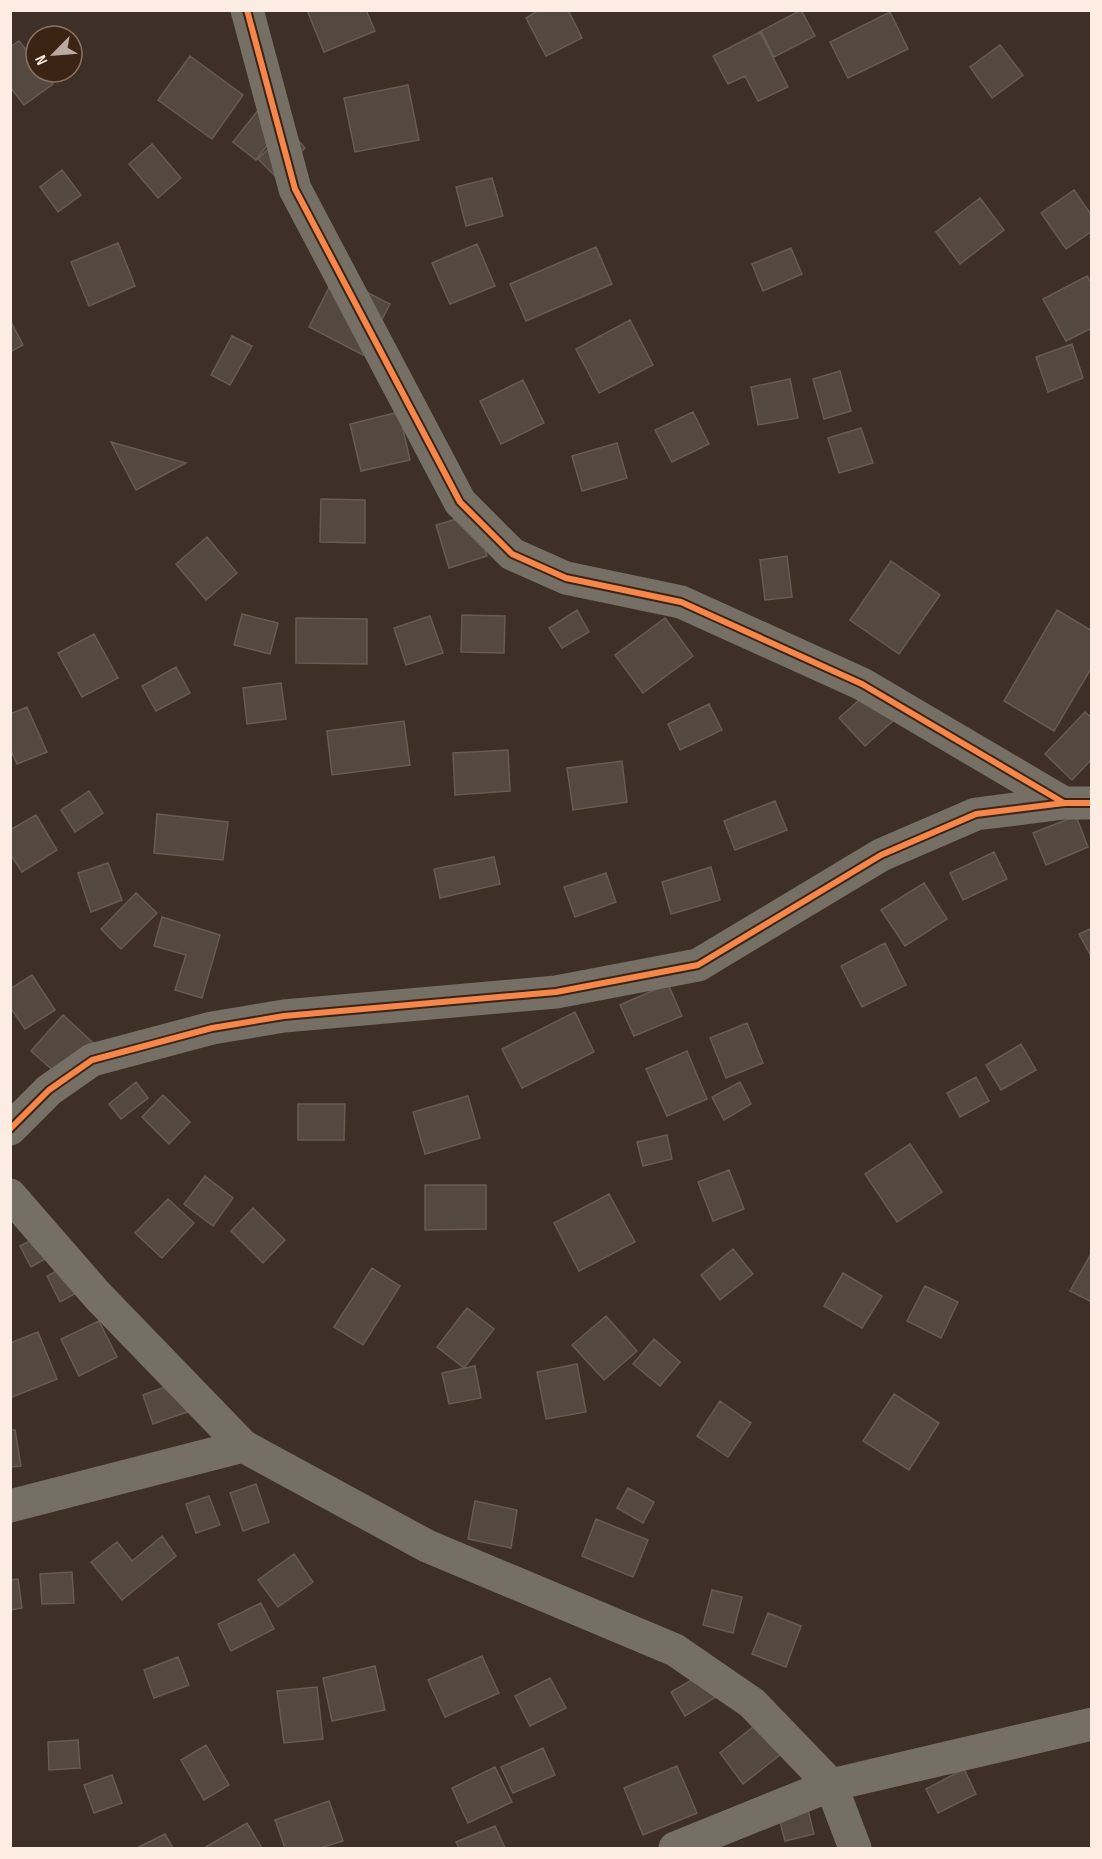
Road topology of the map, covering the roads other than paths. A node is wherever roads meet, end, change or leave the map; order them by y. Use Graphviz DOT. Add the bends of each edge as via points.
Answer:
graph roads {
  1 [pos="247,10"];
  2 [pos="1078,803"];
  3 [pos="10,1129"];
  4 [pos="10,1195"];
  5 [pos="243,1446"];
  6 [pos="10,1506"];
  7 [pos="1092,1724"];
  8 [pos="831,1785"];
  9 [pos="675,1848"];
  10 [pos="855,1848"];
  1 -- 2 [label="street" via="295,189 460,502 512,554 566,578 681,602 862,684"];
  2 -- 3 [label="street" via="976,814 891,850 698,965 556,992 284,1016 212,1028 92,1060 49,1089"];
  4 -- 5 [label="street" via="97,1295"];
  5 -- 6 [label="street"];
  5 -- 8 [label="street" via="427,1546 675,1650 752,1703"];
  7 -- 8 [label="street"];
  8 -- 9 [label="street"];
  8 -- 10 [label="street"];
}
